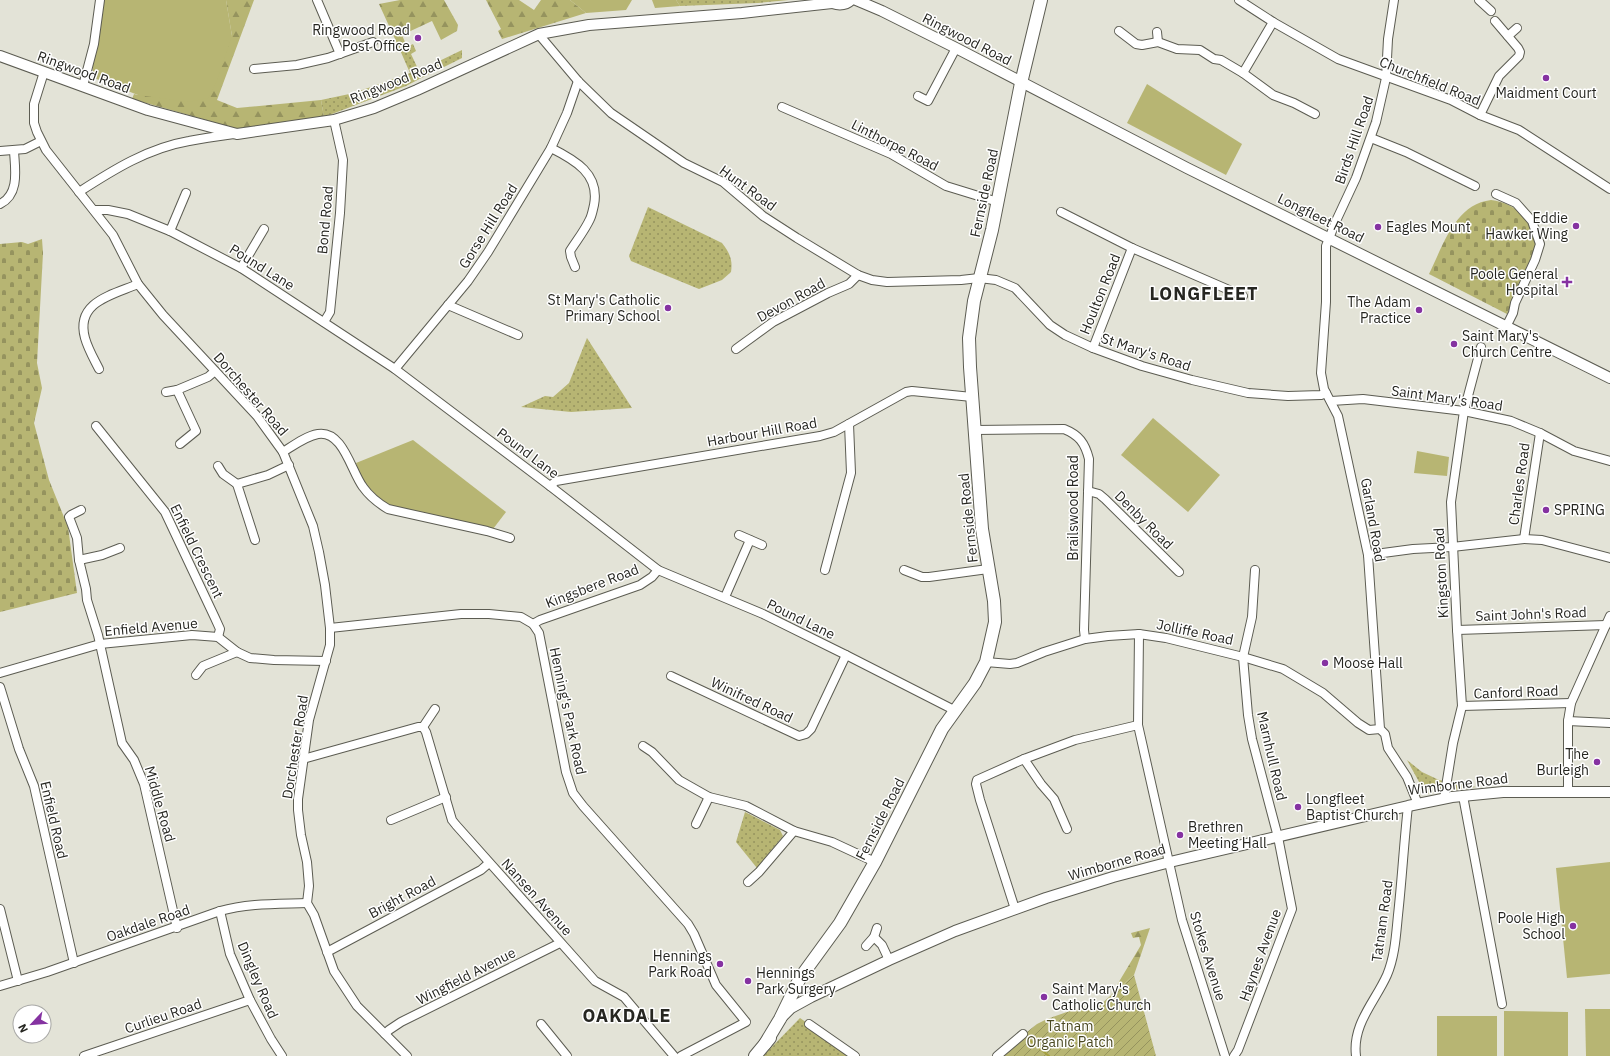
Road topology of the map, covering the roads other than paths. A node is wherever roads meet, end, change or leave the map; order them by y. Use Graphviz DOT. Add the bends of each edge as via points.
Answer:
graph roads {
  1 [pos="100,0"];
  2 [pos="317,0"];
  3 [pos="851,0"];
  4 [pos="856,0"];
  5 [pos="1041,0"];
  6 [pos="1239,0"];
  7 [pos="1394,0"];
  8 [pos="1479,0"];
  9 [pos="830,2"];
  10 [pos="811,3"];
  11 [pos="1491,11"];
  12 [pos="1495,21"];
  13 [pos="1273,22"];
  14 [pos="1517,28"];
  15 [pos="1119,30"];
  16 [pos="1156,32"];
  17 [pos="539,34"];
  18 [pos="1508,36"];
  19 [pos="373,42"];
  20 [pos="1158,42"];
  21 [pos="956,48"];
  22 [pos="340,54"];
  23 [pos="0,56"];
  24 [pos="254,69"];
  25 [pos="44,72"];
  26 [pos="1243,73"];
  27 [pos="1386,78"];
  28 [pos="578,81"];
  29 [pos="1021,82"];
  30 [pos="83,86"];
  31 [pos="918,96"];
  32 [pos="782,107"];
  33 [pos="1315,114"];
  34 [pos="1480,115"];
  35 [pos="334,120"];
  36 [pos="237,134"];
  37 [pos="1371,138"];
  38 [pos="41,141"];
  39 [pos="551,148"];
  40 [pos="0,151"];
  41 [pos="14,151"];
  42 [pos="1475,186"];
  43 [pos="1610,189"];
  44 [pos="79,192"];
  45 [pos="186,193"];
  46 [pos="1496,194"];
  47 [pos="998,202"];
  48 [pos="0,204"];
  49 [pos="94,210"];
  50 [pos="1061,212"];
  51 [pos="264,229"];
  52 [pos="170,231"];
  53 [pos="1328,237"];
  54 [pos="1132,248"];
  55 [pos="575,267"];
  56 [pos="241,268"];
  57 [pos="858,275"];
  58 [pos="979,278"];
  59 [pos="138,284"];
  60 [pos="1243,296"];
  61 [pos="448,305"];
  62 [pos="324,322"];
  63 [pos="1506,327"];
  64 [pos="518,334"];
  65 [pos="1481,347"];
  66 [pos="1093,348"];
  67 [pos="736,349"];
  68 [pos="92,354"];
  69 [pos="83,357"];
  70 [pos="395,369"];
  71 [pos="99,370"];
  72 [pos="215,371"];
  73 [pos="1610,378"];
  74 [pos="177,390"];
  75 [pos="166,392"];
  76 [pos="1326,393"];
  77 [pos="972,397"];
  78 [pos="1332,402"];
  79 [pos="1464,411"];
  80 [pos="849,424"];
  81 [pos="96,426"];
  82 [pos="975,430"];
  83 [pos="1540,433"];
  84 [pos="180,444"];
  85 [pos="283,452"];
  86 [pos="1610,461"];
  87 [pos="289,465"];
  88 [pos="218,466"];
  89 [pos="237,484"];
  90 [pos="550,486"];
  91 [pos="1088,491"];
  92 [pos="81,510"];
  93 [pos="739,535"];
  94 [pos="510,538"];
  95 [pos="1524,539"];
  96 [pos="255,540"];
  97 [pos="750,540"];
  98 [pos="762,545"];
  99 [pos="1452,547"];
  100 [pos="120,548"];
  101 [pos="1368,555"];
  102 [pos="1610,558"];
  103 [pos="79,560"];
  104 [pos="988,569"];
  105 [pos="658,570"];
  106 [pos="825,570"];
  107 [pos="904,570"];
  108 [pos="1255,570"];
  109 [pos="1179,572"];
  110 [pos="725,597"];
  111 [pos="1610,616"];
  112 [pos="533,624"];
  113 [pos="1606,625"];
  114 [pos="330,628"];
  115 [pos="1457,630"];
  116 [pos="1139,634"];
  117 [pos="218,637"];
  118 [pos="1084,639"];
  119 [pos="100,644"];
  120 [pos="237,652"];
  121 [pos="846,655"];
  122 [pos="1243,656"];
  123 [pos="326,661"];
  124 [pos="986,662"];
  125 [pos="0,673"];
  126 [pos="196,675"];
  127 [pos="671,676"];
  128 [pos="0,687"];
  129 [pos="1571,703"];
  130 [pos="1462,706"];
  131 [pos="435,709"];
  132 [pos="954,710"];
  133 [pos="1568,721"];
  134 [pos="1610,723"];
  135 [pos="1138,725"];
  136 [pos="423,727"];
  137 [pos="1380,729"];
  138 [pos="642,746"];
  139 [pos="303,759"];
  140 [pos="1024,759"];
  141 [pos="1568,792"];
  142 [pos="1610,792"];
  143 [pos="1463,796"];
  144 [pos="446,797"];
  145 [pos="709,798"];
  146 [pos="1444,799"];
  147 [pos="1413,805"];
  148 [pos="391,820"];
  149 [pos="696,824"];
  150 [pos="1067,829"];
  151 [pos="794,831"];
  152 [pos="1278,837"];
  153 [pos="875,862"];
  154 [pos="1170,862"];
  155 [pos="489,863"];
  156 [pos="748,882"];
  157 [pos="307,903"];
  158 [pos="0,909"];
  159 [pos="1015,909"];
  160 [pos="220,911"];
  161 [pos="177,928"];
  162 [pos="877,928"];
  163 [pos="874,938"];
  164 [pos="560,943"];
  165 [pos="866,946"];
  166 [pos="327,952"];
  167 [pos="889,960"];
  168 [pos="74,963"];
  169 [pos="18,981"];
  170 [pos="0,986"];
  171 [pos="250,1000"];
  172 [pos="1502,1004"];
  173 [pos="785,1015"];
  174 [pos="541,1024"];
  175 [pos="809,1024"];
  176 [pos="385,1034"];
  177 [pos="1023,1034"];
  178 [pos="84,1056"];
  179 [pos="282,1056"];
  180 [pos="407,1056"];
  181 [pos="566,1056"];
  182 [pos="674,1056"];
  183 [pos="681,1056"];
  184 [pos="755,1056"];
  185 [pos="855,1056"];
  186 [pos="997,1056"];
  187 [pos="1225,1056"];
  188 [pos="1234,1056"];
  189 [pos="1356,1056"];
  1 -- 30 [label="street" via="94,44"];
  2 -- 22 [label="street"];
  3 -- 9 [label="main road, Ringwood Road" via="841,5"];
  4 -- 21 [label="main road, Ringwood Road"];
  5 -- 29 [label="highway, Fernside Road"];
  6 -- 13 [label="street, Churchfield Road"];
  7 -- 27 [label="street, Birds Hill Road"];
  8 -- 11 [label="street"];
  9 -- 10 [label="main road, Ringwood Road"];
  10 -- 17 [label="main road, Ringwood Road" via="589,25"];
  12 -- 18 [label="street"];
  13 -- 26 [label="street"];
  13 -- 27 [label="street, Churchfield Road" via="1338,59"];
  14 -- 18 [label="street"];
  15 -- 20 [label="street" via="1136,44"];
  16 -- 20 [label="street"];
  17 -- 28 [label="street, Hunt Road"];
  17 -- 35 [label="main road, Ringwood Road" via="417,90 374,108"];
  18 -- 34 [label="street" via="1518,48 1519,56 1499,76"];
  19 -- 22 [label="street"];
  20 -- 26 [label="street" via="1177,49 1200,50"];
  21 -- 29 [label="main road, Ringwood Road"];
  21 -- 31 [label="street" via="928,101"];
  22 -- 24 [label="street" via="297,66"];
  23 -- 25 [label="main road, Ringwood Road"];
  25 -- 30 [label="main road, Ringwood Road"];
  25 -- 38 [label="street, Dorchester Road" via="34,104 34,123"];
  26 -- 33 [label="street" via="1274,95"];
  27 -- 34 [label="street, Churchfield Road" via="1451,100"];
  27 -- 37 [label="street, Birds Hill Road"];
  28 -- 39 [label="street, Gorse Hill Road"];
  28 -- 57 [label="street, Hunt Road" via="612,113 684,163 723,182 764,216"];
  29 -- 47 [label="highway, Fernside Road"];
  29 -- 53 [label="main road, Longfleet Road"];
  30 -- 36 [label="main road, Ringwood Road" via="148,110"];
  32 -- 47 [label="street, Linthorpe Road" via="891,154 946,186"];
  34 -- 43 [label="street, Churchfield Road" via="1519,130"];
  35 -- 36 [label="main road, Ringwood Road"];
  35 -- 62 [label="street, Bond Road" via="343,160 330,312"];
  36 -- 44 [label="street" via="188,141 138,157"];
  37 -- 42 [label="street"];
  37 -- 53 [label="street, Birds Hill Road" via="1356,178"];
  38 -- 41 [label="street"];
  38 -- 44 [label="street, Dorchester Road"];
  39 -- 55 [label="street" via="584,168 593,185 595,195 590,208 591,218 570,251"];
  39 -- 61 [label="street, Gorse Hill Road" via="488,252"];
  40 -- 41 [label="street"];
  41 -- 48 [label="street" via="16,177 13,190 8,199"];
  44 -- 49 [label="street, Dorchester Road"];
  45 -- 52 [label="street"];
  46 -- 63 [label="street" via="1516,203 1532,221 1540,244"];
  47 -- 58 [label="highway, Fernside Road"];
  49 -- 52 [label="street, Pound Lane" via="128,214"];
  49 -- 59 [label="street, Dorchester Road" via="113,235"];
  50 -- 54 [label="street, Houlton Road"];
  51 -- 56 [label="street"];
  52 -- 56 [label="street, Pound Lane"];
  53 -- 63 [label="main road, Longfleet Road"];
  53 -- 76 [label="street, Garland Road" via="1321,373"];
  54 -- 60 [label="street, Houlton Road"];
  54 -- 66 [label="street, Houlton Road"];
  56 -- 62 [label="street, Pound Lane"];
  57 -- 58 [label="street, Hunt Road" via="887,282"];
  57 -- 67 [label="street, Devon Road" via="848,284 773,322"];
  58 -- 66 [label="street, St Mary's Road" via="996,280 1015,288 1057,330"];
  58 -- 77 [label="highway, Fernside Road" via="969,338"];
  59 -- 68 [label="street" via="89,308 84,318 84,331"];
  59 -- 72 [label="street, Dorchester Road"];
  61 -- 64 [label="street"];
  61 -- 70 [label="street, Gorse Hill Road"];
  62 -- 70 [label="street, Pound Lane"];
  63 -- 73 [label="main road, Longfleet Road"];
  65 -- 79 [label="street, Kingston Road"];
  66 -- 76 [label="street, St Mary's Road" via="1149,368 1241,391 1288,396"];
  68 -- 69 [label="street"];
  68 -- 71 [label="street"];
  70 -- 90 [label="street, Pound Lane"];
  72 -- 74 [label="street" via="208,377"];
  72 -- 85 [label="street, Dorchester Road" via="257,416"];
  74 -- 75 [label="street"];
  74 -- 84 [label="street" via="196,431"];
  76 -- 78 [label="street, Garland Road"];
  77 -- 80 [label="street, Harbour Hill Road" via="906,392"];
  77 -- 82 [label="highway, Fernside Road"];
  78 -- 79 [label="street, Saint Mary's Road" via="1363,399"];
  78 -- 101 [label="street, Garland Road" via="1346,449"];
  79 -- 83 [label="street, Saint Mary's Road" via="1511,421"];
  79 -- 99 [label="street, Kingston Road" via="1451,502"];
  80 -- 90 [label="street, Harbour Hill Road" via="820,436 556,481"];
  80 -- 106 [label="street" via="851,473"];
  81 -- 117 [label="street, Enfield Crescent" via="165,512 220,629"];
  82 -- 91 [label="street, Brailswood Road" via="1052,428 1074,433 1087,449"];
  82 -- 104 [label="highway, Fernside Road" via="982,529"];
  83 -- 86 [label="street, Saint Mary's Road" via="1574,451"];
  83 -- 95 [label="street, Charles Road"];
  85 -- 87 [label="street, Dorchester Road"];
  85 -- 94 [label="street" via="314,435 326,434 340,444 362,486 374,500 388,509"];
  87 -- 89 [label="street" via="268,475"];
  87 -- 114 [label="street, Dorchester Road" via="313,526 325,585"];
  88 -- 89 [label="street" via="223,474"];
  89 -- 96 [label="street"];
  90 -- 105 [label="street, Pound Lane"];
  91 -- 109 [label="street, Denby Road" via="1105,499"];
  91 -- 118 [label="street, Brailswood Road"];
  92 -- 103 [label="street, Middle Road" via="70,517 77,538"];
  93 -- 97 [label="street"];
  95 -- 99 [label="street"];
  95 -- 102 [label="street" via="1542,540"];
  97 -- 98 [label="street"];
  97 -- 110 [label="street"];
  99 -- 101 [label="street"];
  99 -- 115 [label="street, Kingston Road"];
  100 -- 103 [label="street"];
  101 -- 137 [label="street, Garland Road"];
  103 -- 119 [label="street, Middle Road" via="88,606"];
  104 -- 107 [label="street" via="929,578"];
  104 -- 124 [label="highway, Fernside Road" via="995,622"];
  105 -- 110 [label="street, Pound Lane"];
  105 -- 112 [label="street, Kingsbere Road" via="640,585"];
  108 -- 122 [label="street" via="1252,617"];
  110 -- 121 [label="street, Pound Lane"];
  111 -- 113 [label="street"];
  112 -- 114 [label="street" via="521,617 461,614"];
  112 -- 183 [label="street, Henning's Park Road" via="539,633 566,772 574,792 583,806 688,924 716,986 746,1022"];
  113 -- 115 [label="street, Saint John's Road"];
  113 -- 129 [label="street"];
  114 -- 123 [label="street, Dorchester Road" via="330,645"];
  115 -- 130 [label="street, Kingston Road"];
  116 -- 118 [label="street, Jolliffe Road"];
  116 -- 122 [label="street, Jolliffe Road"];
  116 -- 135 [label="street, Stokes Avenue"];
  117 -- 119 [label="street, Enfield Avenue" via="192,635"];
  117 -- 120 [label="street, Enfield Avenue"];
  118 -- 124 [label="street, Jolliffe Road" via="1016,663"];
  119 -- 125 [label="street, Enfield Avenue"];
  119 -- 161 [label="street, Middle Road" via="122,743 134,760 144,784"];
  120 -- 123 [label="street, Enfield Avenue" via="250,658"];
  120 -- 126 [label="street" via="203,666"];
  121 -- 127 [label="street, Winifred Road" via="811,729 799,736"];
  121 -- 132 [label="street, Pound Lane"];
  122 -- 137 [label="street, Jolliffe Road" via="1299,677 1323,693 1358,724 1369,730"];
  122 -- 152 [label="street, Marnhull Road" via="1252,739"];
  123 -- 139 [label="street, Dorchester Road" via="311,710"];
  124 -- 132 [label="highway, Fernside Road" via="975,683"];
  128 -- 168 [label="street, Enfield Road" via="19,749 34,786"];
  129 -- 130 [label="street, Canford Road"];
  129 -- 133 [label="street"];
  130 -- 146 [label="street, Kingston Road"];
  131 -- 136 [label="street"];
  132 -- 153 [label="highway, Fernside Road" via="931,749"];
  133 -- 134 [label="street"];
  133 -- 141 [label="street"];
  135 -- 140 [label="street" via="1075,740"];
  135 -- 154 [label="street, Stokes Avenue"];
  136 -- 139 [label="street"];
  136 -- 144 [label="street, Nansen Avenue"];
  137 -- 147 [label="street, Garland Road" via="1385,734 1388,748 1406,777"];
  138 -- 145 [label="street" via="652,752 679,780"];
  139 -- 157 [label="street, Dorchester Road" via="298,810 307,862"];
  140 -- 150 [label="street" via="1054,799"];
  140 -- 159 [label="street" via="980,778 976,784"];
  141 -- 142 [label="main road, Wimborne Road"];
  141 -- 143 [label="main road, Wimborne Road" via="1503,792"];
  143 -- 146 [label="main road, Wimborne Road"];
  143 -- 172 [label="street"];
  144 -- 148 [label="street"];
  144 -- 155 [label="street, Nansen Avenue" via="452,820"];
  145 -- 149 [label="street"];
  145 -- 151 [label="street" via="746,806"];
  146 -- 147 [label="main road, Wimborne Road"];
  147 -- 152 [label="main road, Wimborne Road"];
  147 -- 189 [label="street, Tatnam Road" via="1403,865 1393,957 1359,1028"];
  151 -- 153 [label="street" via="832,842"];
  151 -- 156 [label="street"];
  152 -- 154 [label="main road, Wimborne Road"];
  152 -- 188 [label="street, Haynes Avenue" via="1292,909"];
  153 -- 173 [label="highway, Fernside Road" via="840,923 796,986"];
  154 -- 159 [label="main road, Wimborne Road" via="1106,879"];
  154 -- 187 [label="street, Stokes Avenue" via="1182,920"];
  155 -- 164 [label="street, Nansen Avenue"];
  155 -- 166 [label="street, Bright Road" via="481,870"];
  157 -- 160 [label="street, Oakdale Road" via="238,906"];
  157 -- 166 [label="street"];
  158 -- 169 [label="street"];
  159 -- 167 [label="main road, Wimborne Road" via="955,931"];
  160 -- 161 [label="street, Oakdale Road"];
  160 -- 171 [label="street, Dingley Road" via="230,954"];
  161 -- 168 [label="street, Oakdale Road"];
  162 -- 163 [label="street"];
  163 -- 165 [label="street"];
  163 -- 167 [label="street" via="882,945"];
  164 -- 176 [label="street, Wingfield Avenue" via="401,1022"];
  164 -- 182 [label="street, Nansen Avenue" via="595,981 624,997"];
  166 -- 176 [label="street" via="334,970 352,999"];
  167 -- 173 [label="main road, Wimborne Road" via="815,996"];
  168 -- 169 [label="street, Oakdale Road"];
  169 -- 170 [label="street, Oakdale Road"];
  171 -- 178 [label="street, Curlieu Road"];
  171 -- 179 [label="street, Dingley Road"];
  173 -- 184 [label="highway, Wimborne Road"];
  174 -- 181 [label="street"];
  175 -- 185 [label="street"];
  176 -- 180 [label="street"];
  177 -- 186 [label="street"];
}
